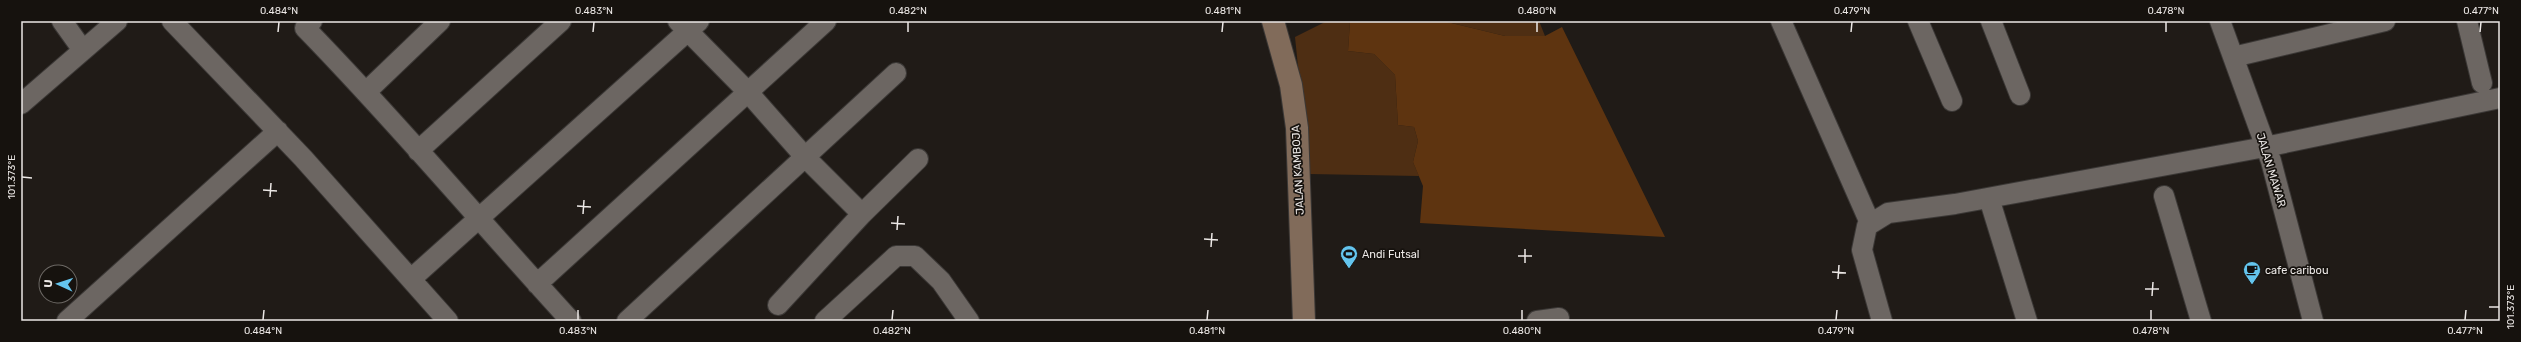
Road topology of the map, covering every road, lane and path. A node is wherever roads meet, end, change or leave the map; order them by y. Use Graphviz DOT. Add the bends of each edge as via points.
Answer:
graph roads {
  1 [pos="62,21"];
  2 [pos="117,21"];
  3 [pos="172,21"];
  4 [pos="440,21"];
  5 [pos="561,21"];
  6 [pos="826,21"];
  7 [pos="1273,21"];
  8 [pos="1781,21"];
  9 [pos="1918,21"];
  10 [pos="1991,21"];
  11 [pos="2220,21"];
  12 [pos="2385,21"];
  13 [pos="2467,21"];
  14 [pos="305,23"];
  15 [pos="688,25"];
  16 [pos="82,49"];
  17 [pos="2233,57"];
  18 [pos="896,73"];
  19 [pos="2482,83"];
  20 [pos="367,91"];
  21 [pos="747,91"];
  22 [pos="2020,95"];
  23 [pos="2500,98"];
  24 [pos="1952,101"];
  25 [pos="21,104"];
  26 [pos="278,131"];
  27 [pos="2265,147"];
  28 [pos="418,151"];
  29 [pos="806,158"];
  30 [pos="918,159"];
  31 [pos="2164,196"];
  32 [pos="1988,198"];
  33 [pos="862,214"];
  34 [pos="478,219"];
  35 [pos="1870,223"];
  36 [pos="410,279"];
  37 [pos="537,284"];
  38 [pos="778,305"];
  39 [pos="960,317"];
  40 [pos="1559,318"];
  41 [pos="67,321"];
  42 [pos="448,321"];
  43 [pos="571,321"];
  44 [pos="627,321"];
  45 [pos="825,321"];
  46 [pos="1304,321"];
  47 [pos="1537,321"];
  48 [pos="1882,321"];
  49 [pos="2027,321"];
  50 [pos="2201,321"];
  51 [pos="2314,321"];
  1 -- 16 [label="street"];
  2 -- 16 [label="street"];
  3 -- 26 [label="street"];
  4 -- 20 [label="street"];
  5 -- 28 [label="street"];
  6 -- 21 [label="street"];
  7 -- 46 [label="street, JALAN KAMBOJA" via="1291,85 1297,128"];
  8 -- 35 [label="street"];
  9 -- 24 [label="street"];
  10 -- 22 [label="street"];
  11 -- 17 [label="street, JALAN MAWAR"];
  12 -- 17 [label="street"];
  13 -- 19 [label="street"];
  14 -- 20 [label="street"];
  15 -- 21 [label="street"];
  15 -- 34 [label="street"];
  16 -- 25 [label="street"];
  17 -- 27 [label="street, JALAN MAWAR"];
  18 -- 29 [label="street"];
  20 -- 28 [label="street"];
  21 -- 29 [label="street"];
  21 -- 37 [label="street"];
  23 -- 27 [label="street"];
  26 -- 36 [label="street"];
  26 -- 41 [label="street"];
  27 -- 32 [label="street"];
  27 -- 51 [label="street, JALAN MAWAR"];
  28 -- 34 [label="street"];
  29 -- 33 [label="street"];
  29 -- 44 [label="street"];
  30 -- 33 [label="street"];
  31 -- 50 [label="street"];
  32 -- 35 [label="street" via="1888,213"];
  32 -- 49 [label="street"];
  33 -- 38 [label="street"];
  34 -- 36 [label="street"];
  34 -- 37 [label="street"];
  35 -- 48 [label="street" via="1863,235 1862,250"];
  36 -- 42 [label="street"];
  37 -- 43 [label="street"];
  39 -- 45 [label="street" via="941,280 915,256 904,254 896,256"];
  40 -- 47 [label="street"];
}
